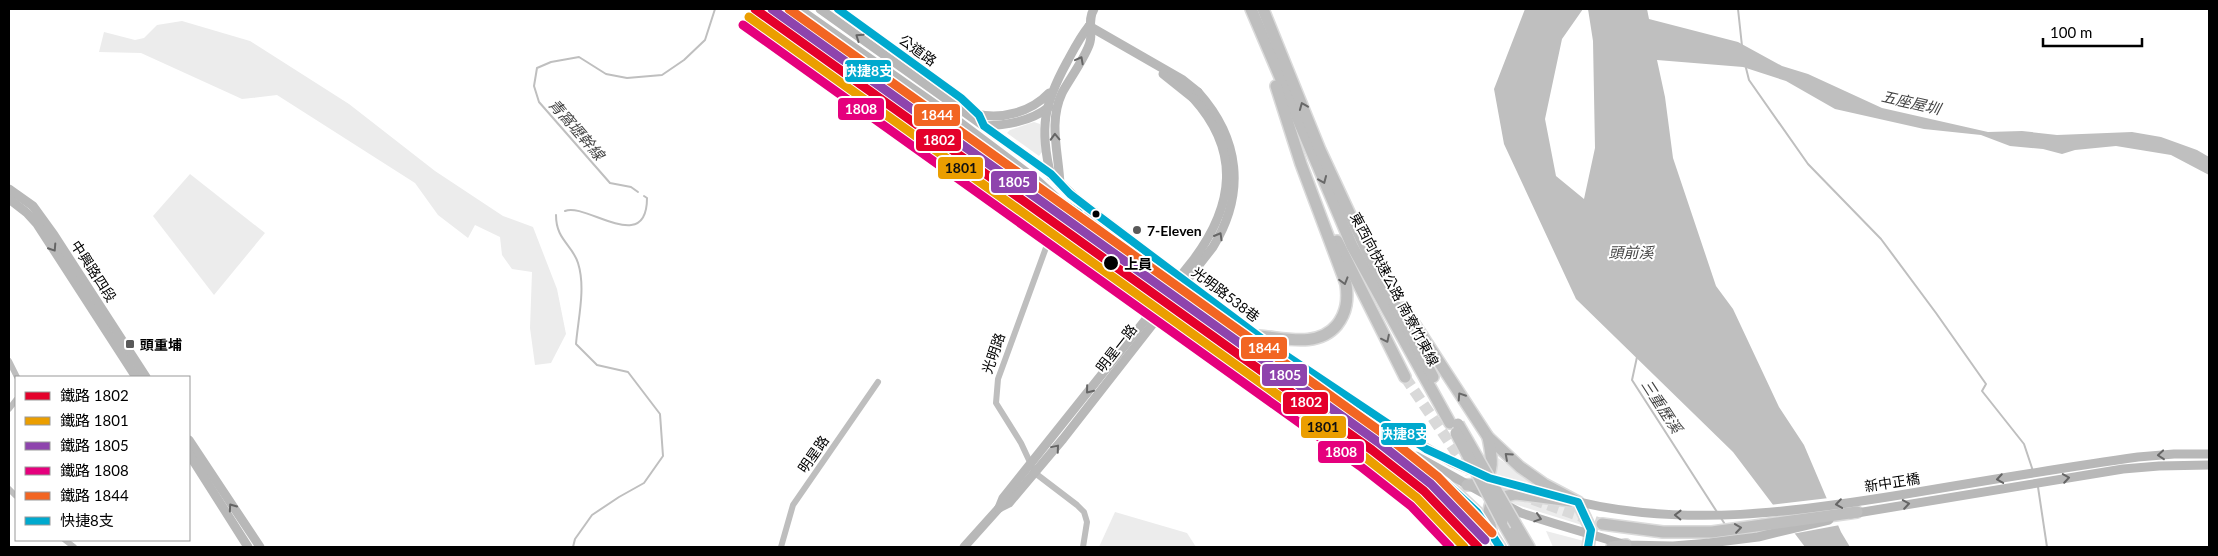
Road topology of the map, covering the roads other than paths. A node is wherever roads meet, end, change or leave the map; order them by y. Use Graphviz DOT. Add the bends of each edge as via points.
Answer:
graph roads {
  1 [pos="782,9"];
  2 [pos="799,9"];
  3 [pos="820,9"];
  4 [pos="838,9"];
  5 [pos="1094,9"];
  6 [pos="1251,9"];
  7 [pos="1263,9"];
  8 [pos="1089,26"];
  9 [pos="1263,38"];
  10 [pos="911,61"];
  11 [pos="905,69"];
  12 [pos="1056,82"];
  13 [pos="1063,92"];
  14 [pos="955,106"];
  15 [pos="1046,110"];
  16 [pos="979,115"];
  17 [pos="943,123"];
  18 [pos="961,125"];
  19 [pos="984,126"];
  20 [pos="1056,179"];
  21 [pos="9,189"];
  22 [pos="9,199"];
  23 [pos="1059,200"];
  24 [pos="1316,202"];
  25 [pos="1365,247"];
  26 [pos="1259,336"];
  27 [pos="9,361"];
  28 [pos="17,376"];
  29 [pos="135,376"];
  30 [pos="145,376"];
  31 [pos="1405,377"];
  32 [pos="878,382"];
  33 [pos="1454,423"];
  34 [pos="1488,437"];
  35 [pos="1386,439"];
  36 [pos="190,442"];
  37 [pos="2209,454"];
  38 [pos="190,456"];
  39 [pos="2209,465"];
  40 [pos="1489,478"];
  41 [pos="1467,485"];
  42 [pos="1493,499"];
  43 [pos="1578,502"];
  44 [pos="1858,512"];
  45 [pos="1602,524"];
  46 [pos="1590,534"];
  47 [pos="1496,542"];
  48 [pos="1626,545"];
  49 [pos="248,547"];
  50 [pos="260,547"];
  51 [pos="781,547"];
  52 [pos="964,547"];
  53 [pos="1083,547"];
  54 [pos="1517,547"];
  55 [pos="1529,547"];
  56 [pos="1588,547"];
  57 [pos="1612,547"];
  1 -- 17 [label="street"];
  2 -- 18 [label="street"];
  11 -- 3 [label="street, 公道路, one-way"];
  4 -- 10 [label="street, 公道路"];
  5 -- 8 [label="street, 光明路"];
  6 -- 9 [label="highway, 東西向快速公路 南寮竹東線"];
  25 -- 7 [label="highway, 東西向快速公路 南寮竹東線, one-way" via="1320,150"];
  8 -- 12 [label="street, 光明路"];
  13 -- 8 [label="street, 光明路, one-way" via="1090,42"];
  8 -- 52 [label="street, 明星一路, bridge" via="1183,80 1220,121 1232,153 1234,195 1223,231 1204,258 1063,439 1009,503 999,508"];
  9 -- 24 [label="highway" via="1301,164"];
  9 -- 33 [label="highway, 東西向快速公路 南寮竹東線, one-way" via="1352,246"];
  10 -- 11 [label="street"];
  10 -- 16 [label="street, 公道路"];
  11 -- 14 [label="street, 公道路"];
  12 -- 15 [label="street, 光明路"];
  12 -- 16 [label="street, 公道路" via="1042,100 1026,109 1009,114"];
  13 -- 15 [label="street"];
  20 -- 13 [label="street, 光明路, one-way" via="1054,133 1056,112"];
  14 -- 16 [label="street, 公道路"];
  14 -- 19 [label="street, 公道路"];
  15 -- 19 [label="street" via="1020,122"];
  15 -- 20 [label="street, 光明路" via="1046,149"];
  16 -- 19 [label="street, 公道路"];
  17 -- 18 [label="street"];
  17 -- 23 [label="street" via="1040,195"];
  18 -- 19 [label="street"];
  18 -- 23 [label="street"];
  19 -- 20 [label="street, 公道路"];
  20 -- 23 [label="street, 光明路"];
  20 -- 26 [label="street, 光明路538巷" via="1089,209"];
  21 -- 30 [label="street, 中興路四段" via="33,206"];
  22 -- 29 [label="street, 中興路四段, one-way" via="37,224"];
  23 -- 35 [label="street, 光明路538巷"];
  23 -- 53 [label="street, 光明路" via="1055,223 998,380 996,396 1000,410 1022,443 1035,473 1084,512 1087,522"];
  24 -- 26 [label="highway, one-way" via="1346,284 1344,314 1334,328 1318,338 1298,340"];
  24 -- 31 [label="highway, one-way"];
  25 -- 33 [label="highway, 東西向快速公路 南寮竹東線"];
  34 -- 25 [label="highway, one-way"];
  26 -- 40 [label="street, 光明路538巷" via="1386,424 1451,462"];
  27 -- 28 [label="street"];
  32 -- 51 [label="street, 明星路" via="793,505"];
  33 -- 54 [label="highway, 東西向快速公路 南寮竹東線, bridge" via="1474,472"];
  33 -- 55 [label="highway, 東西向快速公路 南寮竹東線, bridge"];
  34 -- 40 [label="highway" via="1492,464"];
  43 -- 34 [label="highway, one-way" via="1544,484"];
  35 -- 41 [label="street, 光明路538巷"];
  35 -- 47 [label="highway" via="1447,484 1477,512"];
  50 -- 36 [label="street, one-way"];
  37 -- 43 [label="street, 新中正橋, one-way" via="2138,457 1755,515 1664,515"];
  38 -- 49 [label="street"];
  44 -- 39 [label="street, 新中正橋, one-way" via="2123,469"];
  40 -- 41 [label="highway" via="1482,484"];
  40 -- 43 [label="street, 光明路538巷"];
  41 -- 42 [label="street, 光明路538巷"];
  42 -- 43 [label="highway" via="1516,494"];
  42 -- 46 [label="street, 光明路538巷, one-way" via="1521,513"];
  42 -- 47 [label="highway" via="1488,516"];
  43 -- 46 [label="highway"];
  45 -- 44 [label="highway, one-way" via="1663,532 1712,532"];
  44 -- 48 [label="street, 新中正橋" via="1758,537 1673,546"];
  46 -- 48 [label="street, 光明路538巷"];
  46 -- 56 [label="highway"];
  48 -- 57 [label="highway"];
}
